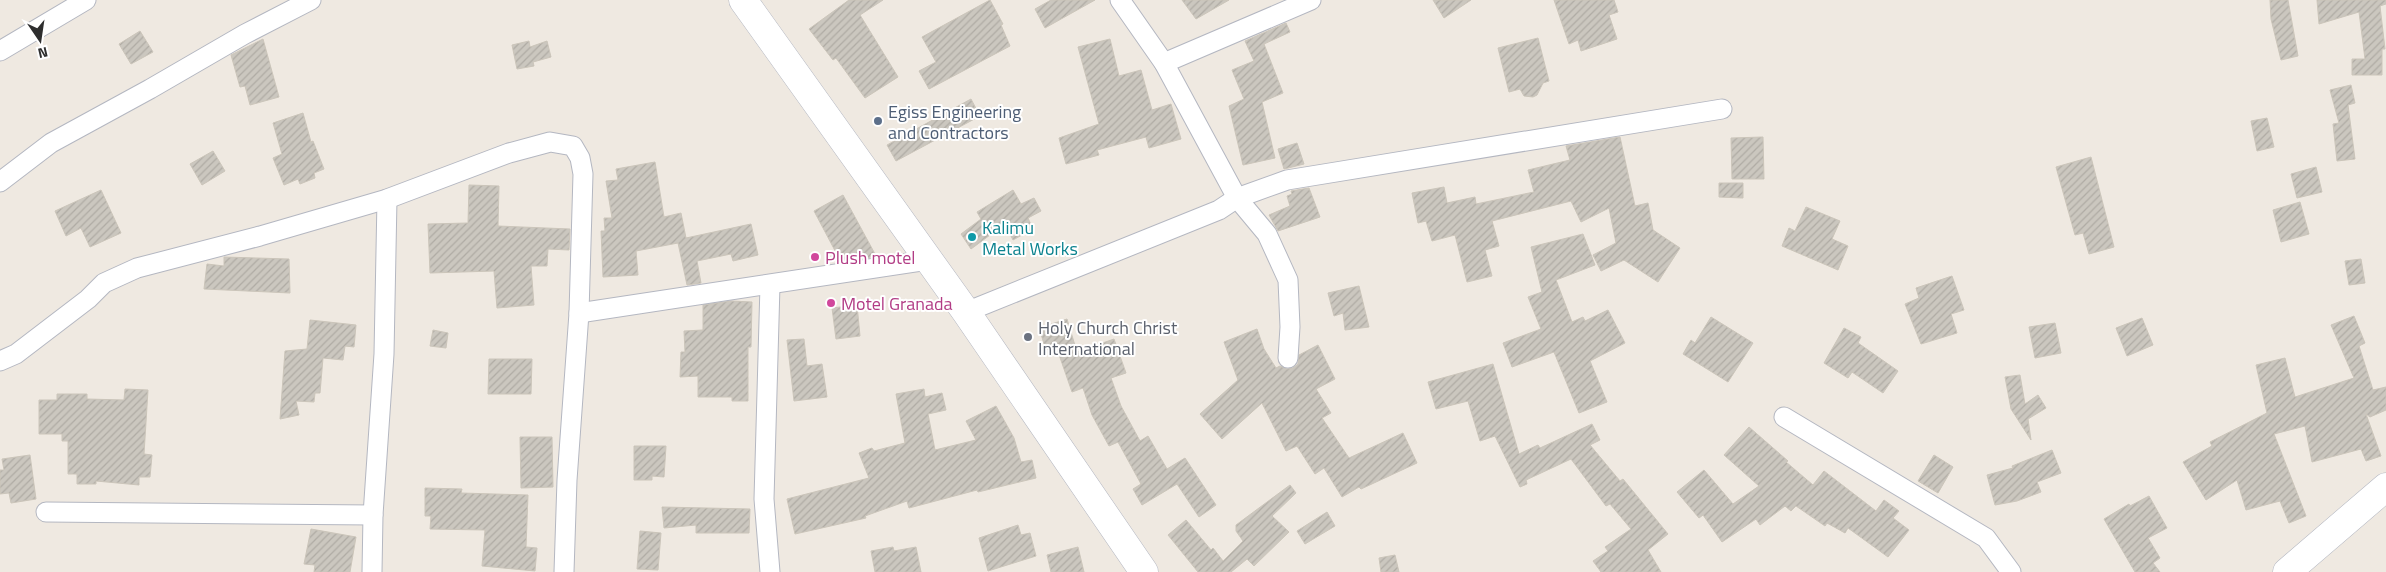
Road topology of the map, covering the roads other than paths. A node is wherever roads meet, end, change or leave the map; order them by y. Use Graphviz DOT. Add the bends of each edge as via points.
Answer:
graph roads {
  1 [pos="86,0"];
  2 [pos="311,0"];
  3 [pos="743,0"];
  4 [pos="1120,0"];
  5 [pos="1311,0"];
  6 [pos="0,51"];
  7 [pos="1164,63"];
  8 [pos="1722,109"];
  9 [pos="0,182"];
  10 [pos="1237,198"];
  11 [pos="387,199"];
  12 [pos="928,260"];
  13 [pos="770,285"];
  14 [pos="966,312"];
  15 [pos="579,313"];
  16 [pos="5,356"];
  17 [pos="1288,358"];
  18 [pos="1784,417"];
  19 [pos="2386,487"];
  20 [pos="46,512"];
  21 [pos="373,515"];
  22 [pos="372,572"];
  23 [pos="564,572"];
  24 [pos="770,572"];
  25 [pos="1144,572"];
  26 [pos="2011,572"];
  27 [pos="2287,572"];
  1 -- 6 [label="street"];
  2 -- 9 [label="street" via="51,143"];
  3 -- 12 [label="street"];
  4 -- 7 [label="street"];
  5 -- 7 [label="street"];
  7 -- 10 [label="street"];
  8 -- 10 [label="street" via="1287,180"];
  10 -- 14 [label="street" via="1219,210"];
  10 -- 17 [label="street" via="1267,234 1288,280"];
  11 -- 15 [label="street" via="509,153 550,142 573,146 580,158 583,174"];
  11 -- 16 [label="street" via="137,268 104,283 88,299"];
  11 -- 21 [label="street" via="384,354"];
  12 -- 13 [label="street"];
  12 -- 14 [label="street"];
  13 -- 15 [label="street"];
  13 -- 24 [label="street" via="764,500"];
  14 -- 25 [label="street"];
  15 -- 23 [label="street"];
  18 -- 26 [label="street" via="1986,538"];
  19 -- 27 [label="street"];
  20 -- 21 [label="street"];
  21 -- 22 [label="street"];
}
